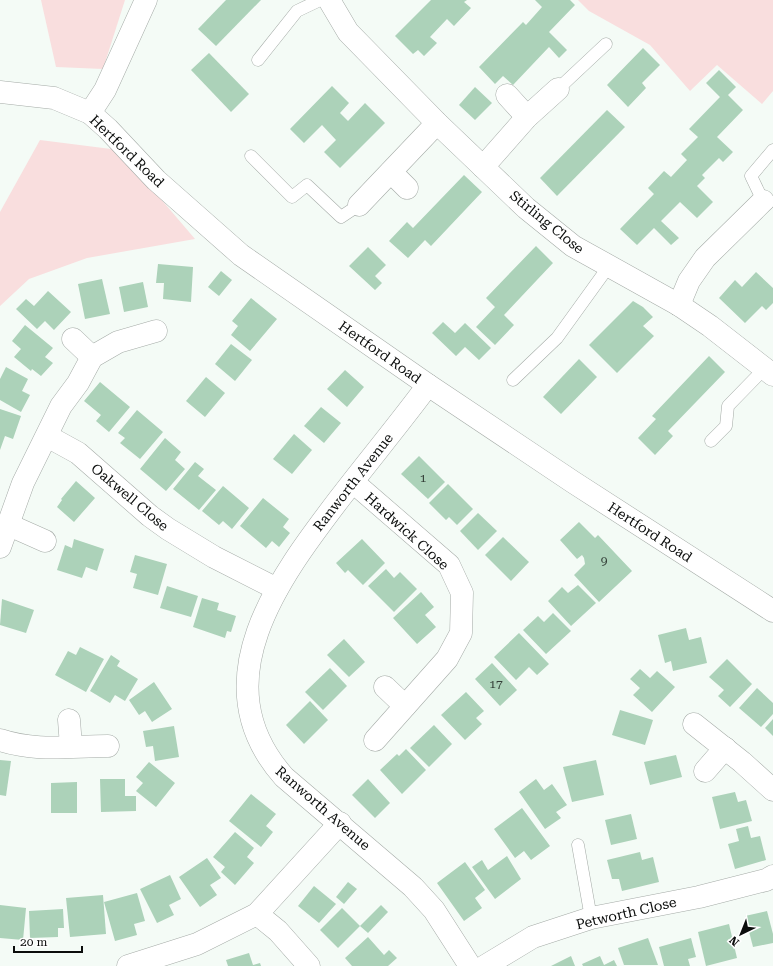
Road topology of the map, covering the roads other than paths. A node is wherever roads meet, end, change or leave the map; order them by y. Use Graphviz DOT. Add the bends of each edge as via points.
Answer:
graph roads {
  1 [pos="146,0"];
  2 [pos="320,0"];
  3 [pos="329,0"];
  4 [pos="606,44"];
  5 [pos="258,60"];
  6 [pos="558,89"];
  7 [pos="0,92"];
  8 [pos="507,95"];
  9 [pos="90,113"];
  10 [pos="527,117"];
  11 [pos="437,123"];
  12 [pos="773,150"];
  13 [pos="251,156"];
  14 [pos="483,167"];
  15 [pos="391,172"];
  16 [pos="407,188"];
  17 [pos="768,203"];
  18 [pos="359,205"];
  19 [pos="609,266"];
  20 [pos="679,305"];
  21 [pos="156,330"];
  22 [pos="73,339"];
  23 [pos="92,357"];
  24 [pos="769,372"];
  25 [pos="513,380"];
  26 [pos="428,385"];
  27 [pos="47,436"];
  28 [pos="711,441"];
  29 [pos="353,482"];
  30 [pos="8,525"];
  31 [pos="44,541"];
  32 [pos="0,547"];
  33 [pos="277,589"];
  34 [pos="773,611"];
  35 [pos="385,687"];
  36 [pos="405,706"];
  37 [pos="69,720"];
  38 [pos="694,724"];
  39 [pos="0,740"];
  40 [pos="376,740"];
  41 [pos="71,746"];
  42 [pos="108,746"];
  43 [pos="725,748"];
  44 [pos="705,771"];
  45 [pos="773,790"];
  46 [pos="340,824"];
  47 [pos="578,845"];
  48 [pos="773,876"];
  49 [pos="257,914"];
  50 [pos="591,918"];
  51 [pos="128,966"];
  52 [pos="309,966"];
  53 [pos="470,966"];
  54 [pos="485,966"];
  1 -- 9 [label="street" via="105,90"];
  2 -- 5 [label="lane" via="297,11"];
  3 -- 11 [label="street, Stirling Close" via="348,32"];
  4 -- 6 [label="lane"];
  6 -- 10 [label="street"];
  7 -- 9 [label="street, Hertford Road" via="54,98"];
  8 -- 10 [label="street"];
  9 -- 26 [label="street, Hertford Road" via="156,180 241,255"];
  10 -- 14 [label="street"];
  11 -- 14 [label="street, Stirling Close"];
  11 -- 15 [label="street"];
  12 -- 17 [label="lane" via="751,176"];
  13 -- 18 [label="lane" via="292,197 307,185 341,217"];
  14 -- 19 [label="street, Stirling Close" via="526,208 567,241"];
  15 -- 16 [label="street"];
  15 -- 18 [label="street"];
  17 -- 20 [label="street" via="705,258 689,281"];
  19 -- 20 [label="street, Stirling Close"];
  19 -- 25 [label="lane" via="557,338"];
  20 -- 24 [label="street, Stirling Close" via="733,342"];
  21 -- 23 [label="street" via="118,342"];
  22 -- 23 [label="street"];
  23 -- 27 [label="street" via="78,383 61,406"];
  24 -- 28 [label="lane" via="728,406 726,426"];
  26 -- 29 [label="street, Ranworth Avenue"];
  26 -- 34 [label="street, Hertford Road"];
  27 -- 30 [label="street" via="23,483"];
  27 -- 33 [label="street, Oakwell Close" via="78,453 168,529 214,557"];
  29 -- 33 [label="street, Ranworth Avenue" via="300,550"];
  29 -- 36 [label="street, Hardwick Close" via="449,565 462,593 461,633 447,659"];
  30 -- 31 [label="street"];
  30 -- 32 [label="street"];
  33 -- 46 [label="street, Ranworth Avenue" via="259,626 249,666 246,684 252,720 273,765"];
  35 -- 36 [label="street"];
  36 -- 40 [label="street, Hardwick Close"];
  37 -- 41 [label="street"];
  38 -- 43 [label="street"];
  39 -- 41 [label="street" via="14,745 44,749"];
  41 -- 42 [label="street"];
  43 -- 44 [label="street"];
  43 -- 45 [label="street"];
  46 -- 49 [label="street"];
  46 -- 53 [label="street, Ranworth Avenue" via="390,866 429,905 454,938"];
  47 -- 50 [label="lane"];
  48 -- 50 [label="street, Petworth Close" via="699,897"];
  49 -- 51 [label="street" via="198,944"];
  49 -- 52 [label="street" via="278,931"];
  50 -- 54 [label="street, Petworth Close" via="533,937"];
}
